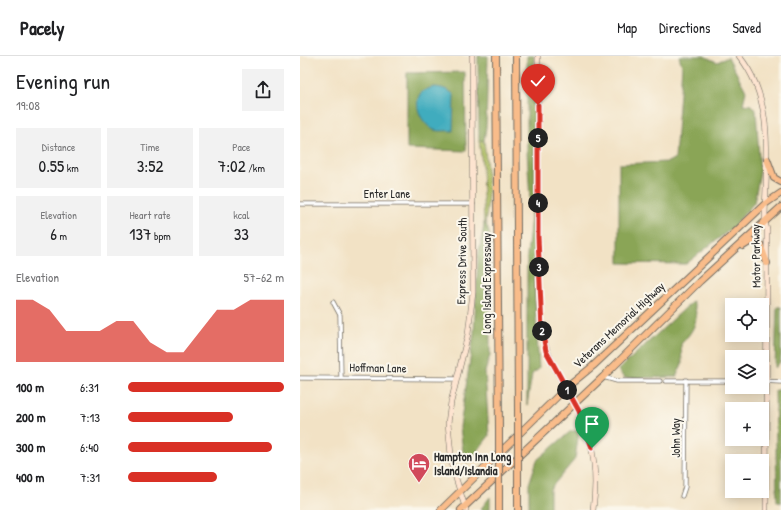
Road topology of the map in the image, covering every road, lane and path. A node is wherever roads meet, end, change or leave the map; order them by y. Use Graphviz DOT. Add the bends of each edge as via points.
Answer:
graph roads {
  1 [pos="472,56"];
  2 [pos="496,56"];
  3 [pos="516,56"];
  4 [pos="538,56"];
  5 [pos="739,56"];
  6 [pos="767,159"];
  7 [pos="781,182"];
  8 [pos="781,193"];
  9 [pos="300,204"];
  10 [pos="473,204"];
  11 [pos="765,204"];
  12 [pos="781,207"];
  13 [pos="765,222"];
  14 [pos="767,263"];
  15 [pos="716,266"];
  16 [pos="333,302"];
  17 [pos="765,350"];
  18 [pos="603,377"];
  19 [pos="300,378"];
  20 [pos="341,378"];
  21 [pos="457,379"];
  22 [pos="686,380"];
  23 [pos="660,381"];
  24 [pos="666,381"];
  25 [pos="725,381"];
  26 [pos="769,381"];
  27 [pos="781,382"];
  28 [pos="566,388"];
  29 [pos="764,394"];
  30 [pos="574,402"];
  31 [pos="459,491"];
  32 [pos="682,496"];
  33 [pos="464,509"];
  34 [pos="441,510"];
  35 [pos="499,510"];
  36 [pos="518,510"];
  37 [pos="593,510"];
  38 [pos="766,510"];
  1 -- 10 [label="main road, Express Drive South"];
  2 -- 35 [label="highway, Long Island Expressway, bridge"];
  3 -- 36 [label="highway, bridge"];
  4 -- 28 [label="main road" via="538,237 542,330 546,351"];
  5 -- 6 [label="main road, Motor Parkway" via="755,83 763,108 767,131"];
  6 -- 7 [label="highway" via="774,178"];
  6 -- 11 [label="main road, Motor Parkway"];
  8 -- 11 [label="highway, Veterans Memorial Highway"];
  9 -- 10 [label="street, Enter Lane"];
  10 -- 21 [label="main road, Express Drive South" via="473,292 468,334"];
  11 -- 13 [label="main road, Motor Parkway"];
  11 -- 28 [label="highway, Veterans Memorial Highway"];
  12 -- 13 [label="highway, Veterans Memorial Highway"];
  13 -- 14 [label="main road, Motor Parkway"];
  13 -- 15 [label="highway, Veterans Memorial Highway"];
  14 -- 15 [label="highway" via="760,244 751,241"];
  14 -- 17 [label="main road, Motor Parkway"];
  15 -- 18 [label="highway, Veterans Memorial Highway"];
  16 -- 20 [label="street" via="340,314"];
  18 -- 23 [label="street" via="617,381"];
  18 -- 30 [label="highway, Veterans Memorial Highway"];
  19 -- 20 [label="street, Hoffman Lane"];
  20 -- 21 [label="street, Hoffman Lane"];
  21 -- 31 [label="main road, Express Drive South" via="448,422 450,452"];
  22 -- 24 [label="street"];
  22 -- 25 [label="street"];
  22 -- 32 [label="street, John Way" via="685,487"];
  26 -- 27 [label="street"];
  28 -- 30 [label="main road"];
  28 -- 31 [label="highway, Veterans Memorial Highway"];
  29 -- 38 [label="main road, Motor Parkway"];
  30 -- 33 [label="highway, Veterans Memorial Highway"];
  30 -- 37 [label="main road" via="586,427 594,456"];
  31 -- 33 [label="main road, Express Drive South"];
  31 -- 34 [label="highway, Veterans Memorial Highway"];
}
